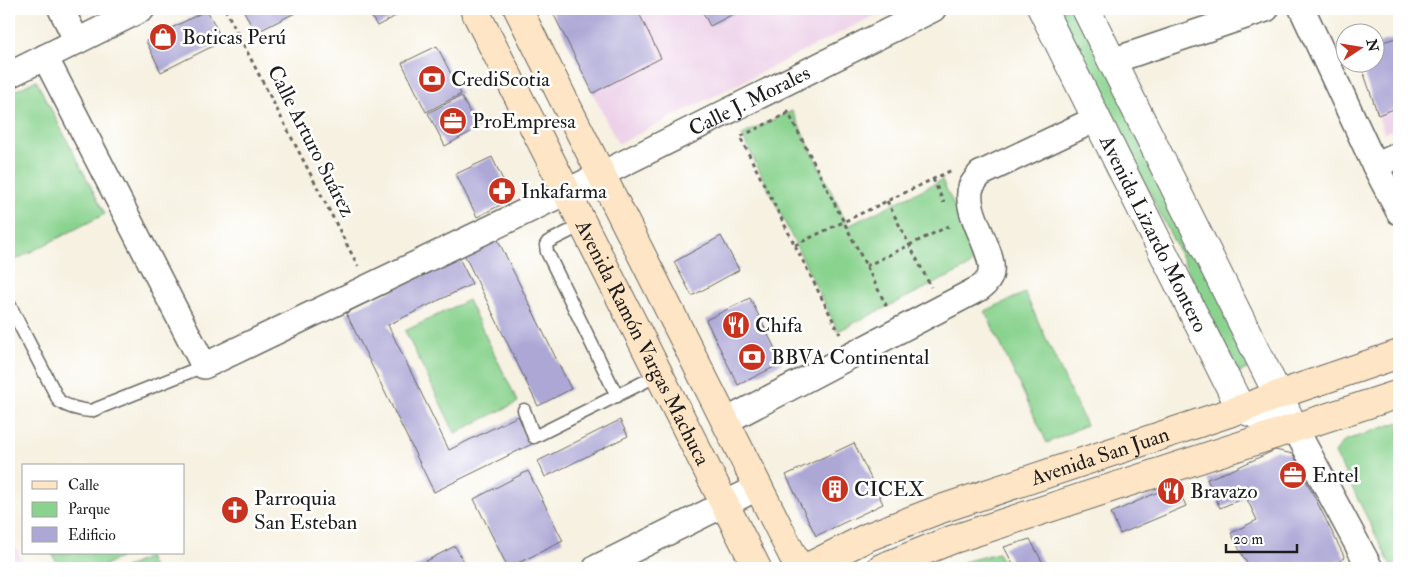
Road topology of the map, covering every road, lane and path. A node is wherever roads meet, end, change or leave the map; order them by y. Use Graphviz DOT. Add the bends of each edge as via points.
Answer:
graph roads {
  1 [pos="61,9"];
  2 [pos="142,9"];
  3 [pos="225,9"];
  4 [pos="474,9"];
  5 [pos="518,9"];
  6 [pos="933,9"];
  7 [pos="1042,9"];
  8 [pos="1086,9"];
  9 [pos="1266,9"];
  10 [pos="1302,9"];
  11 [pos="77,41"];
  12 [pos="45,57"];
  13 [pos="1112,61"];
  14 [pos="9,75"];
  15 [pos="1096,119"];
  16 [pos="1399,155"];
  17 [pos="1375,166"];
  18 [pos="980,174"];
  19 [pos="601,175"];
  20 [pos="933,179"];
  21 [pos="566,192"];
  22 [pos="887,201"];
  23 [pos="946,206"];
  24 [pos="1399,212"];
  25 [pos="844,222"];
  26 [pos="954,223"];
  27 [pos="582,224"];
  28 [pos="795,245"];
  29 [pos="910,245"];
  30 [pos="866,266"];
  31 [pos="369,286"];
  32 [pos="932,290"];
  33 [pos="10,306"];
  34 [pos="897,307"];
  35 [pos="849,331"];
  36 [pos="1399,354"];
  37 [pos="204,366"];
  38 [pos="658,375"];
  39 [pos="1399,394"];
  40 [pos="1278,395"];
  41 [pos="617,396"];
  42 [pos="1241,409"];
  43 [pos="524,410"];
  44 [pos="726,421"];
  45 [pos="1295,428"];
  46 [pos="759,487"];
  47 [pos="724,504"];
  48 [pos="1362,566"];
  49 [pos="596,568"];
  50 [pos="757,568"];
  51 [pos="798,568"];
  52 [pos="806,568"];
  53 [pos="881,568"];
  1 -- 11 [label="street"];
  2 -- 11 [label="street"];
  3 -- 31 [label="path, Calle Arturo Suárez"];
  4 -- 21 [label="main road, Avenida Ramón Vargas Machuca"];
  5 -- 19 [label="main road, Avenida Ramón Vargas Machuca"];
  6 -- 19 [label="street, Calle J. Morales"];
  7 -- 15 [label="street, Avenida Lizardo Montero"];
  8 -- 13 [label="street, Avenida Lizardo Montero"];
  9 -- 13 [label="street"];
  10 -- 17 [label="street"];
  11 -- 12 [label="street"];
  12 -- 14 [label="street"];
  12 -- 37 [label="street"];
  13 -- 40 [label="street, Avenida Lizardo Montero"];
  15 -- 18 [label="street"];
  15 -- 42 [label="street, Avenida Lizardo Montero"];
  16 -- 17 [label="street"];
  17 -- 24 [label="street"];
  18 -- 20 [label="path" via="962,165"];
  18 -- 44 [label="street" via="971,187 971,210 992,267 989,279 980,288"];
  19 -- 21 [label="street, Calle J. Morales"];
  19 -- 44 [label="main road, Avenida Ramón Vargas Machuca"];
  20 -- 22 [label="path"];
  20 -- 23 [label="path"];
  21 -- 27 [label="main road, Avenida Ramón Vargas Machuca"];
  21 -- 31 [label="street, Calle J. Morales"];
  22 -- 25 [label="path"];
  22 -- 29 [label="path"];
  25 -- 28 [label="path"];
  25 -- 28 [label="path" via="788,113 740,137"];
  25 -- 30 [label="path"];
  26 -- 29 [label="path"];
  27 -- 38 [label="main road, Avenida Ramón Vargas Machuca"];
  27 -- 41 [label="lane" via="548,242 547,252"];
  28 -- 35 [label="path" via="841,335"];
  29 -- 30 [label="path"];
  29 -- 32 [label="path"];
  30 -- 34 [label="path" via="888,311"];
  31 -- 37 [label="street, Calle J. Morales"];
  33 -- 37 [label="lane" via="59,401 66,406 91,410"];
  36 -- 40 [label="main road, Avenida San Juan"];
  38 -- 41 [label="lane"];
  38 -- 47 [label="main road, Avenida Ramón Vargas Machuca"];
  39 -- 45 [label="main road, Avenida San Juan"];
  40 -- 42 [label="main road, Avenida San Juan"];
  40 -- 45 [label="street, Avenida Lizardo Montero"];
  41 -- 43 [label="lane" via="534,437"];
  42 -- 45 [label="street"];
  42 -- 52 [label="main road, Avenida San Juan" via="938,510 868,537"];
  44 -- 46 [label="main road, Avenida Ramón Vargas Machuca"];
  45 -- 48 [label="street, Avenida Lizardo Montero"];
  45 -- 53 [label="main road, Avenida San Juan" via="951,540"];
  46 -- 47 [label="street"];
  46 -- 51 [label="main road, Avenida Ramón Vargas Machuca"];
  47 -- 49 [label="street"];
  47 -- 50 [label="main road, Avenida Ramón Vargas Machuca"];
}
